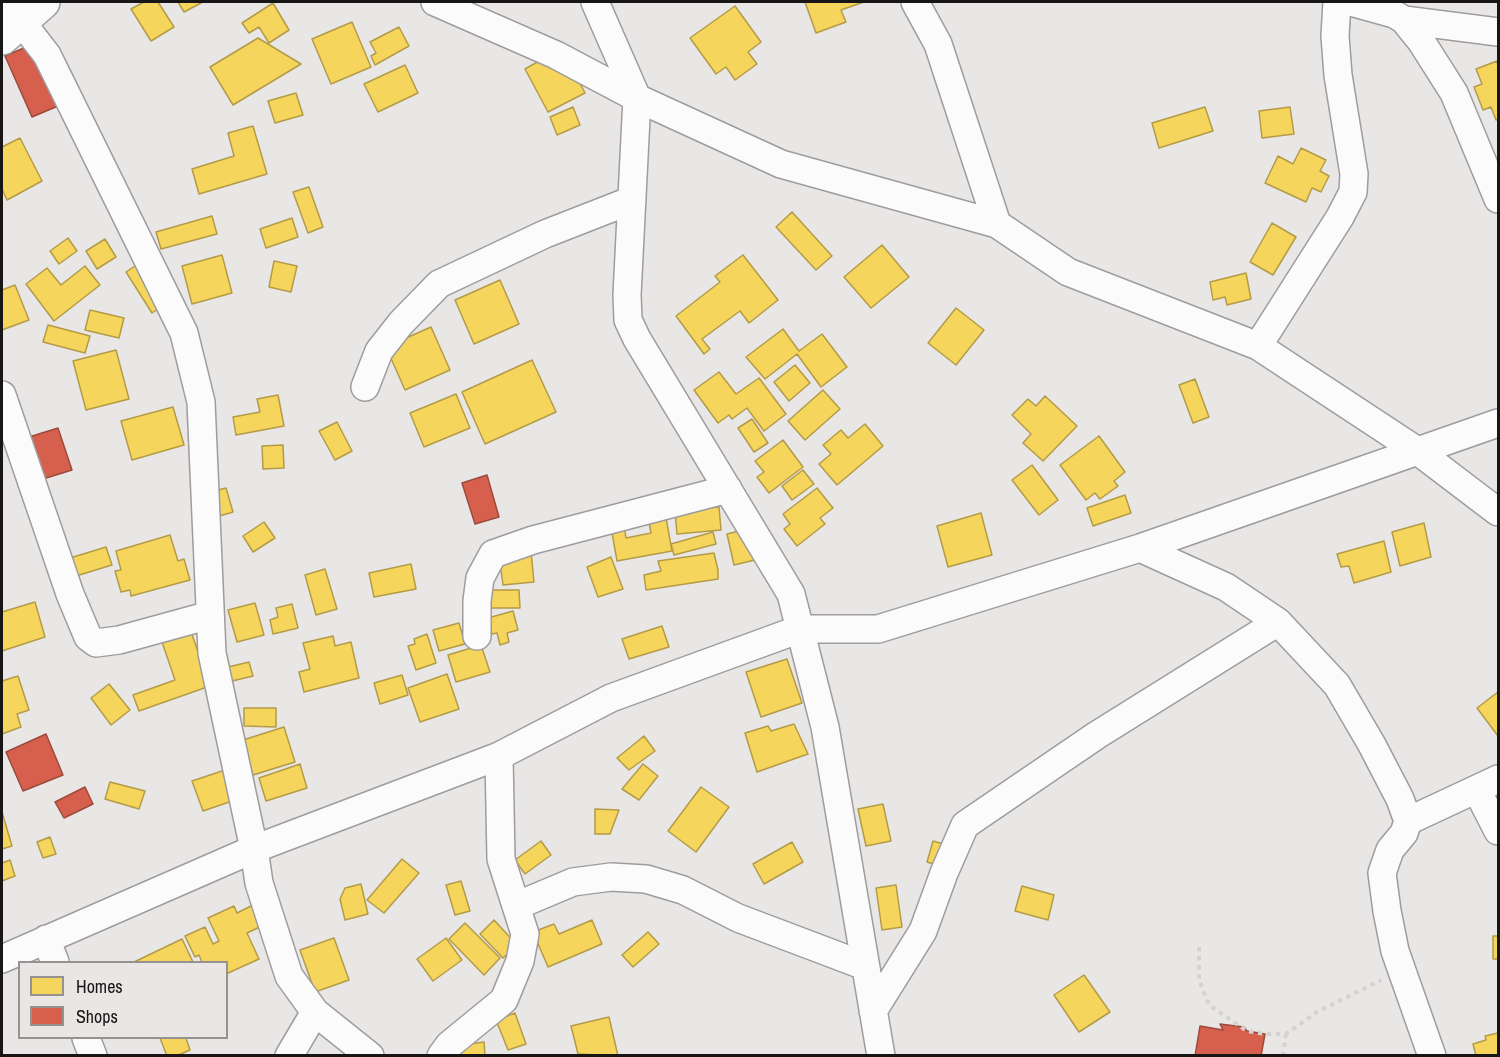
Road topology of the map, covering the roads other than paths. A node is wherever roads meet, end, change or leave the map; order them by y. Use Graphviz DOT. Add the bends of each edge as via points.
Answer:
graph roads {
  1 [pos="435,2"];
  2 [pos="595,2"];
  3 [pos="915,2"];
  4 [pos="1337,2"];
  5 [pos="1351,2"];
  6 [pos="1427,2"];
  7 [pos="18,15"];
  8 [pos="1404,20"];
  9 [pos="1498,32"];
  10 [pos="637,98"];
  11 [pos="1498,199"];
  12 [pos="632,200"];
  13 [pos="997,224"];
  14 [pos="1258,346"];
  15 [pos="365,387"];
  16 [pos="2,395"];
  17 [pos="1498,423"];
  18 [pos="1419,452"];
  19 [pos="728,489"];
  20 [pos="1498,512"];
  21 [pos="1140,548"];
  22 [pos="210,615"];
  23 [pos="1278,622"];
  24 [pos="800,629"];
  25 [pos="477,636"];
  26 [pos="499,756"];
  27 [pos="1488,784"];
  28 [pos="1408,821"];
  29 [pos="1498,831"];
  30 [pos="254,849"];
  31 [pos="516,906"];
  32 [pos="51,951"];
  33 [pos="2,959"];
  34 [pos="865,966"];
  35 [pos="315,1011"];
  36 [pos="873,1011"];
  37 [pos="86,1039"];
  38 [pos="93,1056"];
  39 [pos="289,1056"];
  40 [pos="370,1056"];
  41 [pos="441,1056"];
  42 [pos="881,1056"];
  43 [pos="1432,1056"];
  1 -- 10 [label="street" via="556,55"];
  2 -- 10 [label="street"];
  3 -- 13 [label="street" via="938,45"];
  4 -- 14 [label="street" via="1338,75 1354,174 1353,192"];
  5 -- 8 [label="street"];
  6 -- 8 [label="street"];
  7 -- 22 [label="street" via="47,55 184,333 201,402"];
  8 -- 9 [label="street"];
  8 -- 11 [label="street" via="1454,93"];
  10 -- 12 [label="street"];
  10 -- 13 [label="street" via="781,164"];
  12 -- 15 [label="street" via="545,234 439,284 380,351"];
  12 -- 19 [label="street" via="628,320"];
  13 -- 14 [label="street" via="1068,272"];
  14 -- 18 [label="street"];
  16 -- 22 [label="street" via="88,637 96,643 119,640"];
  17 -- 18 [label="street"];
  18 -- 20 [label="street"];
  18 -- 21 [label="street"];
  19 -- 24 [label="street" via="791,594"];
  19 -- 25 [label="street" via="493,554 480,578"];
  21 -- 23 [label="street" via="1227,587"];
  21 -- 24 [label="street" via="878,629"];
  22 -- 30 [label="street" via="212,654"];
  23 -- 28 [label="street" via="1337,685 1372,745"];
  23 -- 36 [label="street" via="1097,735 965,825 923,931"];
  24 -- 26 [label="street" via="611,698"];
  24 -- 34 [label="street" via="825,727"];
  26 -- 30 [label="street"];
  26 -- 31 [label="street" via="501,859"];
  27 -- 28 [label="street"];
  27 -- 29 [label="street"];
  28 -- 43 [label="street" via="1390,850 1382,873 1401,970"];
  30 -- 32 [label="street"];
  30 -- 35 [label="street" via="259,883 289,976"];
  31 -- 34 [label="street" via="573,882 611,877 646,879 683,890 738,918"];
  31 -- 41 [label="street" via="525,934 520,961 504,1000"];
  32 -- 33 [label="street"];
  34 -- 36 [label="street"];
  35 -- 39 [label="street"];
  35 -- 40 [label="street"];
  36 -- 42 [label="street"];
  37 -- 38 [label="street"];
}
